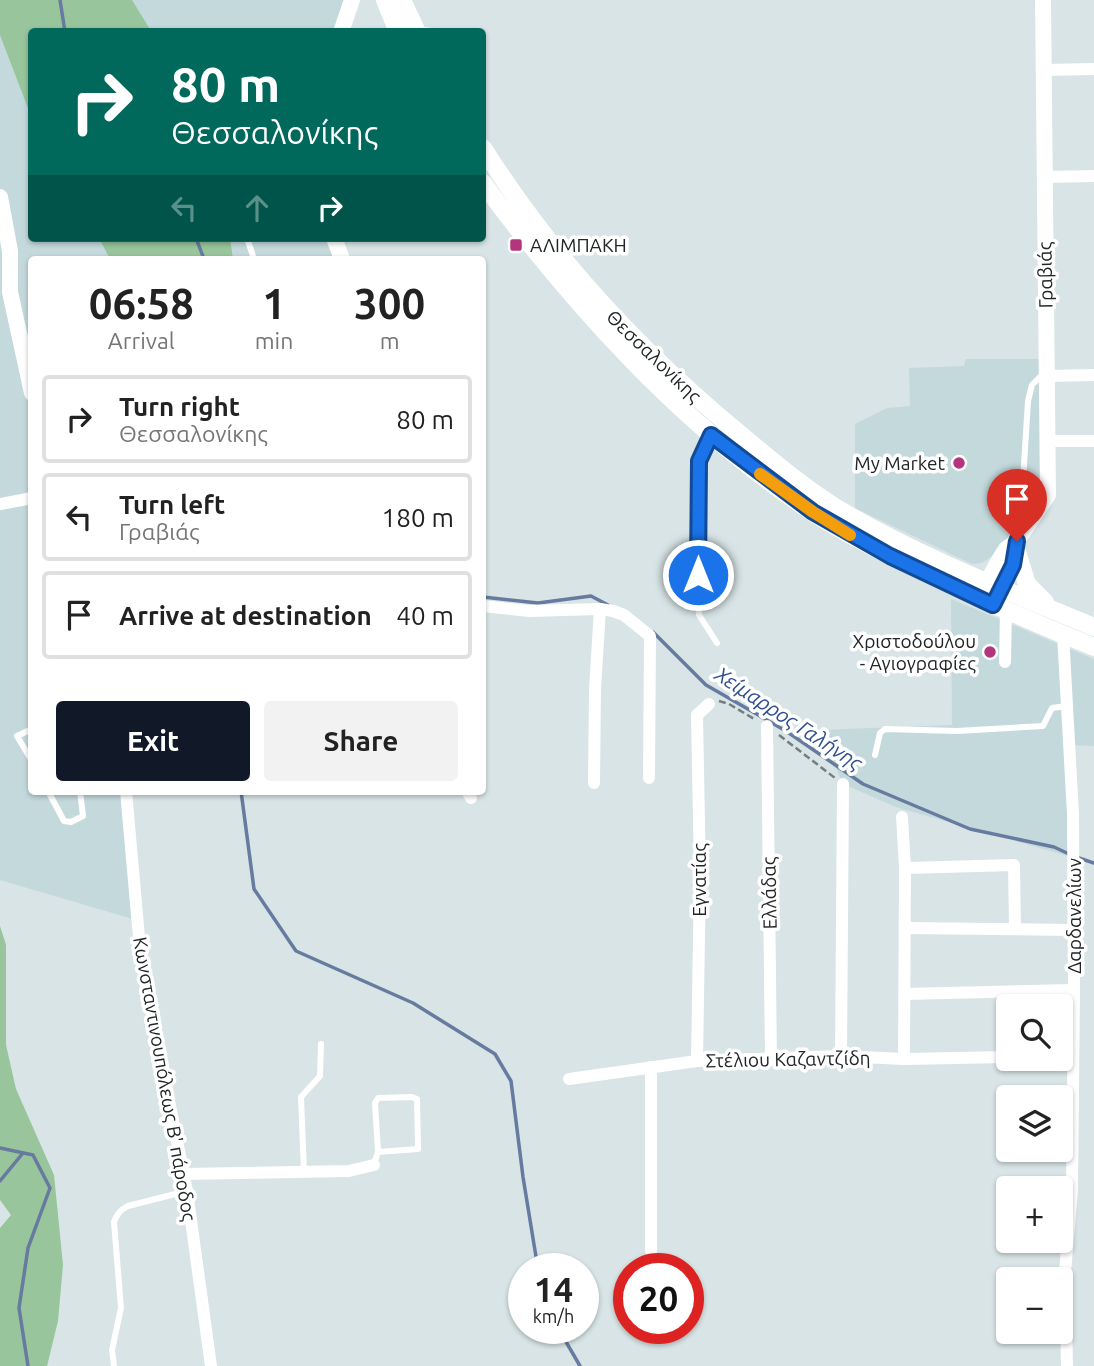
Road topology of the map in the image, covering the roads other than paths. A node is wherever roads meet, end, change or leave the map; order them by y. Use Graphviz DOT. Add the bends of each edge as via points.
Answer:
graph roads {
  1 [pos="352,0"];
  2 [pos="384,0"];
  3 [pos="402,0"];
  4 [pos="1043,0"];
  5 [pos="342,28"];
  6 [pos="407,28"];
  7 [pos="409,28"];
  8 [pos="1094,69"];
  9 [pos="1043,70"];
  10 [pos="486,152"];
  11 [pos="1094,176"];
  12 [pos="1044,177"];
  13 [pos="486,187"];
  14 [pos="0,197"];
  15 [pos="5,246"];
  16 [pos="1047,374"];
  17 [pos="28,375"];
  18 [pos="1094,375"];
  19 [pos="711,435"];
  20 [pos="1047,441"];
  21 [pos="1094,441"];
  22 [pos="1026,442"];
  23 [pos="28,499"];
  24 [pos="0,503"];
  25 [pos="1017,546"];
  26 [pos="993,597"];
  27 [pos="486,606"];
  28 [pos="600,609"];
  29 [pos="1056,611"];
  30 [pos="1094,626"];
  31 [pos="1063,634"];
  32 [pos="717,643"];
  33 [pos="1094,647"];
  34 [pos="1005,662"];
  35 [pos="709,704"];
  36 [pos="1066,706"];
  37 [pos="767,726"];
  38 [pos="28,731"];
  39 [pos="28,754"];
  40 [pos="875,755"];
  41 [pos="649,778"];
  42 [pos="594,783"];
  43 [pos="843,784"];
  44 [pos="50,795"];
  45 [pos="80,795"];
  46 [pos="126,795"];
  47 [pos="902,817"];
  48 [pos="905,868"];
  49 [pos="906,928"];
  50 [pos="1015,929"];
  51 [pos="1073,930"];
  52 [pos="1074,990"];
  53 [pos="905,994"];
  54 [pos="1073,1000"];
  55 [pos="321,1044"];
  56 [pos="841,1056"];
  57 [pos="996,1058"];
  58 [pos="904,1059"];
  59 [pos="771,1060"];
  60 [pos="697,1061"];
  61 [pos="651,1067"];
  62 [pos="1068,1071"];
  63 [pos="569,1079"];
  64 [pos="378,1152"];
  65 [pos="374,1165"];
  66 [pos="304,1172"];
  67 [pos="183,1174"];
  68 [pos="187,1191"];
  69 [pos="650,1251"];
  70 [pos="114,1366"];
  71 [pos="211,1366"];
  72 [pos="1067,1366"];
  1 -- 5 [label="street"];
  2 -- 6 [label="main road"];
  3 -- 7 [label="main road"];
  4 -- 9 [label="street, Γραβιάς"];
  8 -- 9 [label="street"];
  9 -- 12 [label="street, Γραβιάς"];
  10 -- 26 [label="main road, Θεσσαλονίκης" via="590,293 701,402 836,508"];
  11 -- 12 [label="street"];
  12 -- 16 [label="street, Γραβιάς"];
  13 -- 19 [label="main road, Θεσσαλονίκης" via="605,334"];
  14 -- 15 [label="street"];
  15 -- 17 [label="street"];
  16 -- 18 [label="street"];
  16 -- 20 [label="street, Γραβιάς"];
  16 -- 22 [label="lane" via="1032,385 1029,394"];
  19 -- 26 [label="main road, Θεσσαλονίκης" via="813,512 890,556"];
  19 -- 32 [label="lane" via="699,461 699,615"];
  20 -- 21 [label="street"];
  20 -- 22 [label="lane"];
  20 -- 25 [label="street, Γραβιάς" via="1048,495"];
  22 -- 25 [label="lane"];
  23 -- 24 [label="street"];
  25 -- 26 [label="street, Γραβιάς" via="1013,565"];
  25 -- 29 [label="main road" via="1027,584"];
  26 -- 29 [label="main road, Θεσσαλονίκης"];
  26 -- 31 [label="main road, Θεσσαλονίκης"];
  26 -- 34 [label="street"];
  27 -- 28 [label="street" via="528,611"];
  28 -- 41 [label="street" via="624,615 650,636"];
  28 -- 42 [label="street"];
  29 -- 30 [label="main road, Θεσσαλονίκης"];
  31 -- 33 [label="main road, Θεσσαλονίκης"];
  31 -- 36 [label="street, Δαρδανελίων"];
  35 -- 60 [label="street, Εγνατίας" via="697,715"];
  36 -- 40 [label="lane" via="1052,708 1043,726 885,729"];
  36 -- 51 [label="street, Δαρδανελίων" via="1073,814"];
  37 -- 59 [label="street, Ελλάδας"];
  38 -- 39 [label="lane" via="18,736"];
  43 -- 56 [label="street"];
  44 -- 45 [label="lane" via="64,821 71,822 83,816"];
  46 -- 67 [label="street, Κωνσταντινουπόλεως Β' πάροδος" via="141,960"];
  47 -- 48 [label="street"];
  48 -- 49 [label="street"];
  48 -- 50 [label="street" via="1014,865"];
  49 -- 50 [label="street"];
  49 -- 53 [label="street"];
  50 -- 51 [label="street"];
  51 -- 52 [label="street, Δαρδανελίων"];
  52 -- 53 [label="street"];
  52 -- 54 [label="street, Δαρδανελίων"];
  53 -- 58 [label="street"];
  55 -- 66 [label="lane" via="320,1076 301,1097"];
  56 -- 58 [label="street, Στέλιου Καζαντζίδη"];
  56 -- 59 [label="street, Στέλιου Καζαντζίδη"];
  57 -- 58 [label="street, Στέλιου Καζαντζίδη"];
  59 -- 60 [label="street, Στέλιου Καζαντζίδη"];
  60 -- 61 [label="street, Στέλιου Καζαντζίδη"];
  61 -- 63 [label="street, Στέλιου Καζαντζίδη"];
  61 -- 69 [label="street"];
  62 -- 72 [label="street, Δαρδανελίων" via="1072,1190 1065,1272"];
  64 -- 64 [label="lane" via="374,1103 378,1098 416,1099 418,1149"];
  64 -- 65 [label="lane"];
  65 -- 66 [label="street"];
  66 -- 67 [label="street"];
  67 -- 68 [label="street, Κωνσταντινουπόλεως Β' πάροδος"];
  68 -- 70 [label="lane" via="128,1206 116,1216 121,1308 112,1349"];
  68 -- 71 [label="street, Κωνσταντινουπόλεως Β' πάροδος"];
}
